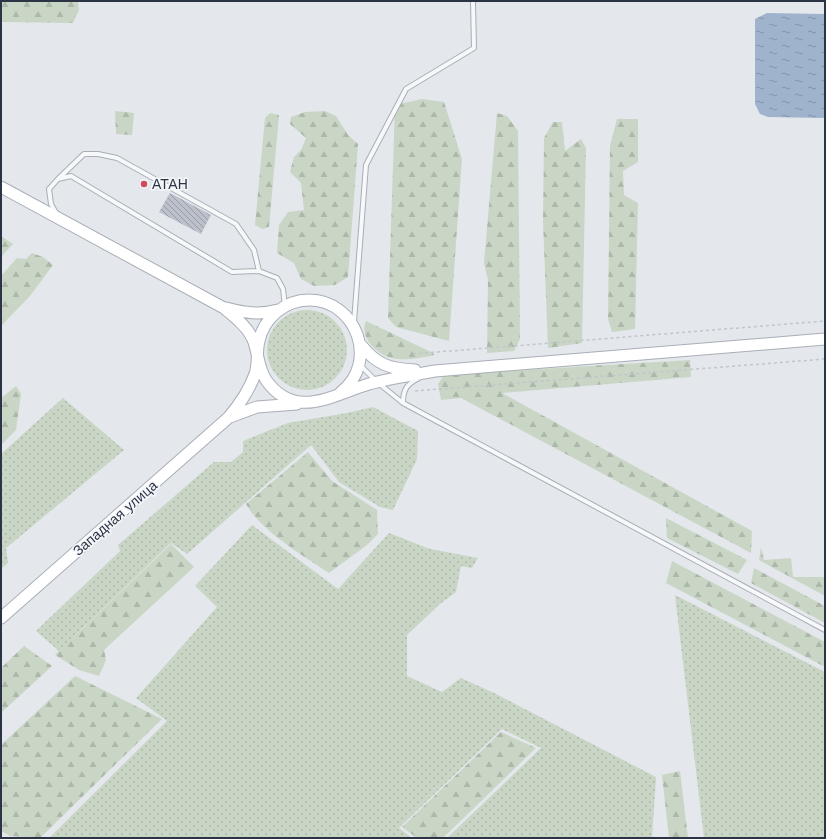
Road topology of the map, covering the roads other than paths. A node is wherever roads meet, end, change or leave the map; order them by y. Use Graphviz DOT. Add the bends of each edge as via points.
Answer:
graph roads {
  1 [pos="473,1"];
  2 [pos="58,179"];
  3 [pos="1,187"];
  4 [pos="61,220"];
  5 [pos="259,271"];
  6 [pos="224,308"];
  7 [pos="282,308"];
  8 [pos="354,325"];
  9 [pos="825,339"];
  10 [pos="361,345"];
  11 [pos="258,360"];
  12 [pos="359,364"];
  13 [pos="435,371"];
  14 [pos="377,382"];
  15 [pos="337,395"];
  16 [pos="313,403"];
  17 [pos="403,403"];
  18 [pos="228,418"];
  19 [pos="1,618"];
  20 [pos="825,630"];
  1 -- 8 [label="lane" via="474,48 406,89 366,166"];
  2 -- 4 [label="lane" via="49,189 51,204"];
  2 -- 5 [label="lane" via="71,176 232,272"];
  2 -- 5 [label="lane" via="84,154 117,158 236,224 254,250"];
  3 -- 4 [label="main road"];
  4 -- 6 [label="main road"];
  5 -- 7 [label="lane" via="277,278 283,289"];
  6 -- 7 [label="main road" via="263,314"];
  6 -- 11 [label="main road" via="238,320 253,341"];
  7 -- 8 [label="main road" via="298,301 320,301 339,309"];
  7 -- 11 [label="main road" via="272,316 261,332"];
  8 -- 10 [label="main road"];
  9 -- 13 [label="main road"];
  10 -- 12 [label="main road"];
  10 -- 13 [label="main road" via="370,357 382,364 397,369"];
  11 -- 16 [label="main road" via="265,378 278,392 295,401"];
  11 -- 18 [label="main road, Западная улица" via="247,394"];
  12 -- 14 [label="lane"];
  12 -- 15 [label="main road" via="351,382"];
  13 -- 14 [label="main road"];
  13 -- 17 [label="lane" via="405,387"];
  14 -- 15 [label="main road"];
  14 -- 17 [label="lane"];
  15 -- 16 [label="main road"];
  16 -- 18 [label="main road, Западная улица" via="269,404 245,410"];
  17 -- 20 [label="lane"];
  18 -- 19 [label="main road, Западная улица"];
}
